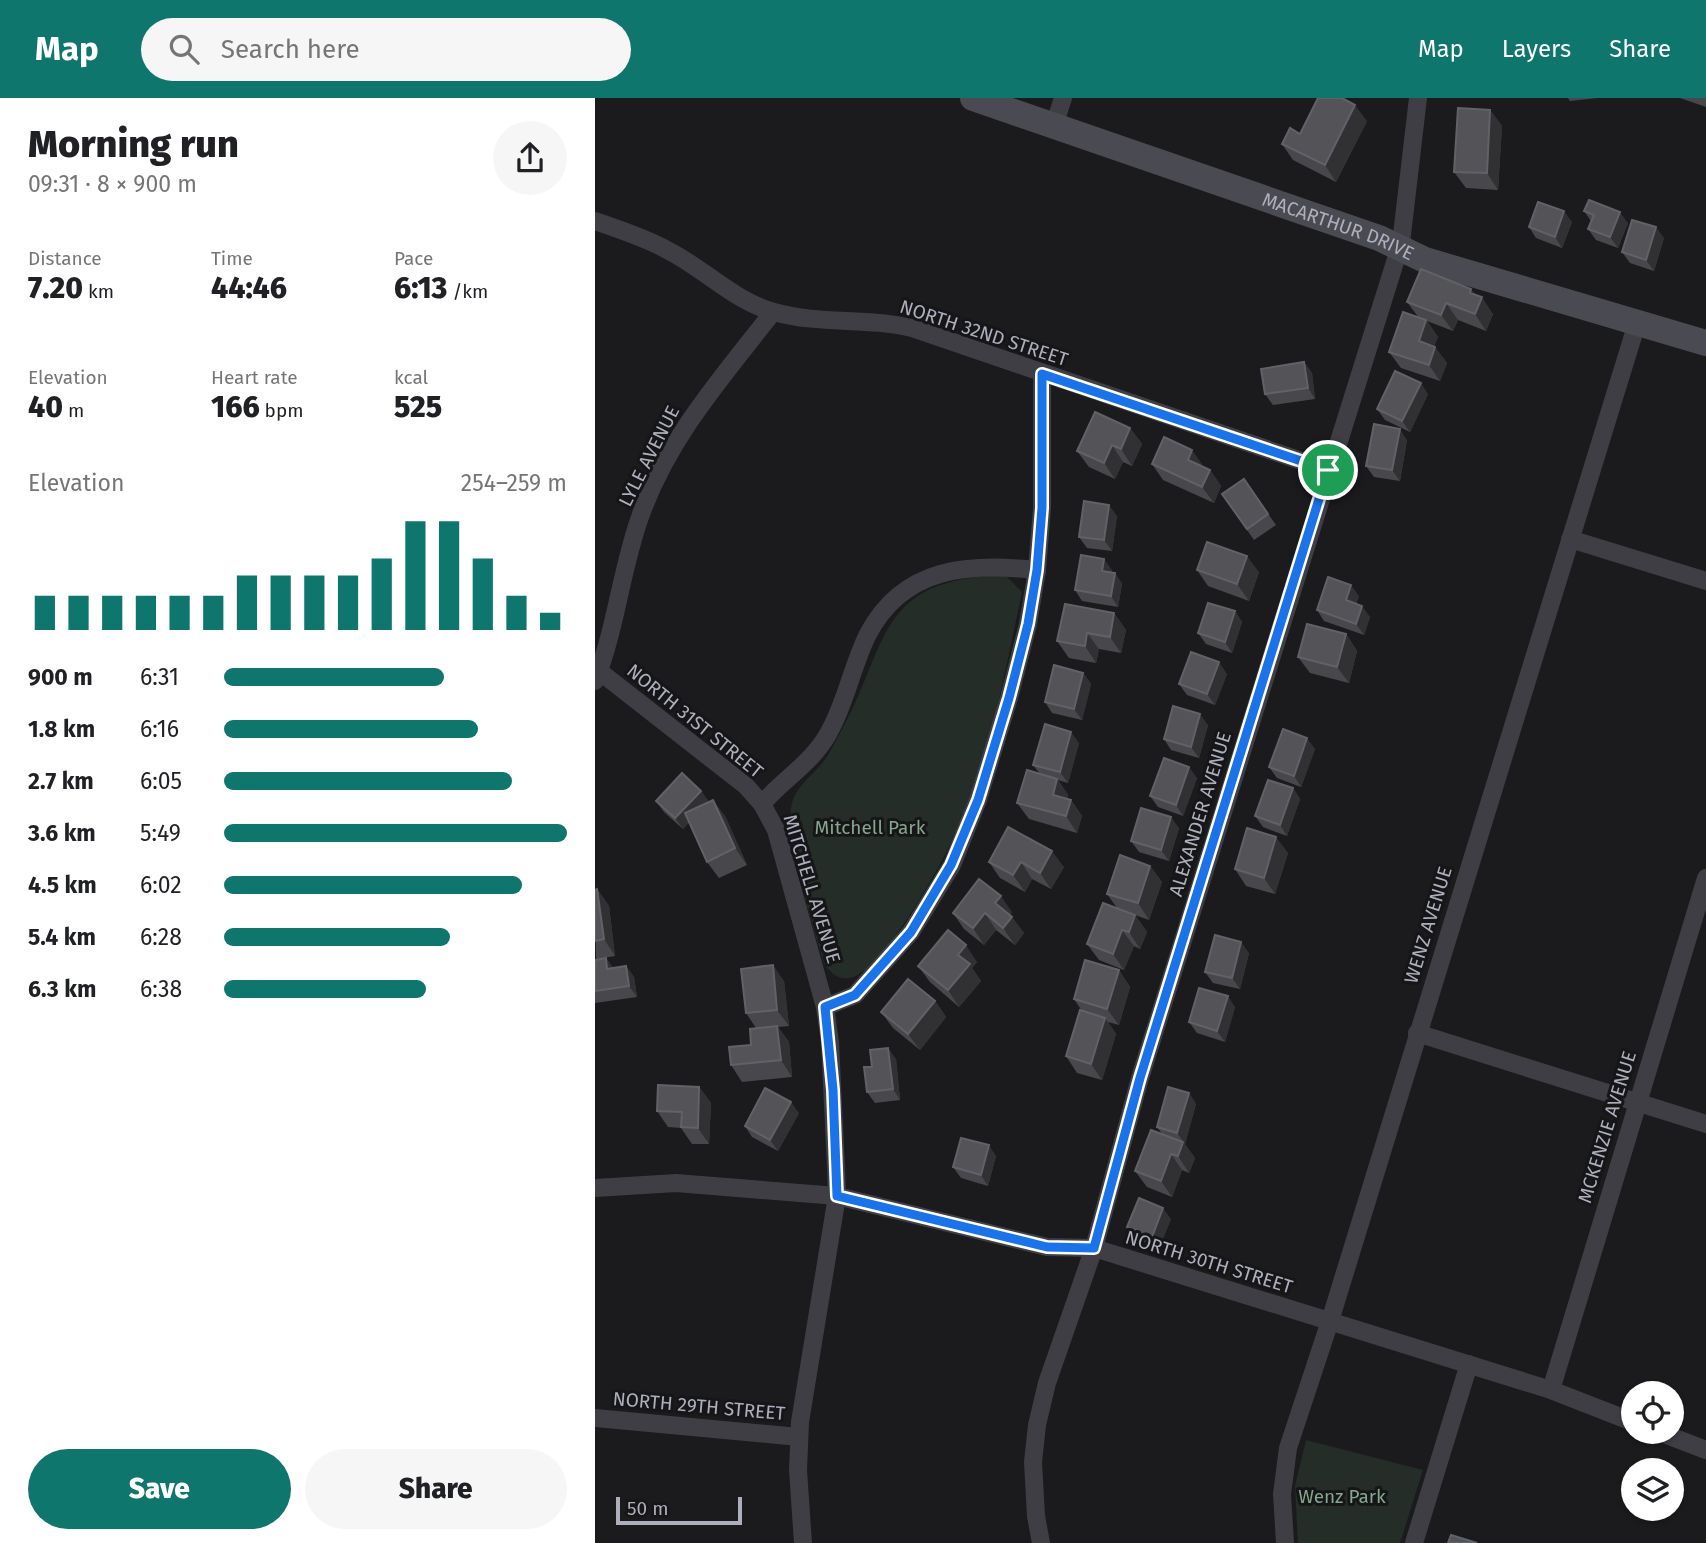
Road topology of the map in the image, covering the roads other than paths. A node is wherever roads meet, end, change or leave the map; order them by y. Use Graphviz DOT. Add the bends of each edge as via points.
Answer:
graph roads {
  1 [pos="973,98"];
  2 [pos="1063,98"];
  3 [pos="1418,98"];
  4 [pos="1054,126"];
  5 [pos="595,220"];
  6 [pos="1399,248"];
  7 [pos="773,312"];
  8 [pos="1637,323"];
  9 [pos="1706,343"];
  10 [pos="1042,374"];
  11 [pos="1328,470"];
  12 [pos="1570,539"];
  13 [pos="1037,570"];
  14 [pos="1706,581"];
  15 [pos="597,676"];
  16 [pos="762,804"];
  17 [pos="1706,878"];
  18 [pos="825,1007"];
  19 [pos="1417,1033"];
  20 [pos="1637,1103"];
  21 [pos="1706,1124"];
  22 [pos="595,1188"];
  23 [pos="837,1196"];
  24 [pos="1094,1248"];
  25 [pos="1330,1321"];
  26 [pos="1469,1364"];
  27 [pos="1551,1390"];
  28 [pos="1621,1417"];
  29 [pos="595,1418"];
  30 [pos="799,1437"];
  31 [pos="1684,1442"];
  32 [pos="1706,1450"];
  33 [pos="803,1543"];
  34 [pos="1041,1543"];
  35 [pos="1285,1543"];
  36 [pos="1415,1543"];
  1 -- 4 [label="main road, MACARTHUR DRIVE"];
  2 -- 4 [label="street"];
  3 -- 6 [label="street, ALEXANDER AVENUE"];
  4 -- 6 [label="main road, MACARTHUR DRIVE"];
  5 -- 7 [label="street, NORTH 32ND STREET" via="669,250 729,292"];
  6 -- 8 [label="main road, MACARTHUR DRIVE" via="1425,260"];
  6 -- 11 [label="street, ALEXANDER AVENUE"];
  7 -- 10 [label="street, NORTH 32ND STREET" via="809,320 887,322"];
  7 -- 15 [label="street, LYLE AVENUE" via="696,409 657,475 628,554"];
  8 -- 9 [label="main road, MACARTHUR DRIVE"];
  8 -- 12 [label="street, WENZ AVENUE"];
  10 -- 11 [label="street, NORTH 32ND STREET"];
  10 -- 13 [label="street"];
  11 -- 24 [label="street, ALEXANDER AVENUE" via="1140,1078"];
  12 -- 14 [label="street"];
  12 -- 19 [label="street, WENZ AVENUE"];
  13 -- 16 [label="street, MITCHELL AVENUE" via="975,565 952,569 899,596 868,635 842,706 822,743 797,774"];
  13 -- 18 [label="street" via="1009,698 978,800 951,865 933,900 892,957 855,995"];
  15 -- 16 [label="street, NORTH 31ST STREET" via="746,786"];
  16 -- 18 [label="street, MITCHELL AVENUE" via="776,830"];
  17 -- 20 [label="street, MCKENZIE AVENUE"];
  18 -- 23 [label="street, MITCHELL AVENUE"];
  19 -- 20 [label="street"];
  19 -- 25 [label="street, WENZ AVENUE"];
  20 -- 21 [label="street"];
  20 -- 27 [label="street, MCKENZIE AVENUE"];
  22 -- 23 [label="street, NORTH 30TH STREET" via="676,1183"];
  23 -- 24 [label="street, NORTH 30TH STREET" via="1047,1247"];
  23 -- 30 [label="street, MITCHELL AVENUE"];
  24 -- 25 [label="street, NORTH 30TH STREET"];
  24 -- 34 [label="street, ALEXANDER AVENUE" via="1037,1425 1033,1479"];
  25 -- 26 [label="street, NORTH 30TH STREET"];
  25 -- 35 [label="street, WENZ AVENUE" via="1288,1448 1282,1494"];
  26 -- 27 [label="street, NORTH 30TH STREET"];
  26 -- 36 [label="street"];
  27 -- 28 [label="street, NORTH 30TH STREET"];
  29 -- 30 [label="street, NORTH 29TH STREET"];
  30 -- 33 [label="street, MITCHELL AVENUE"];
  31 -- 32 [label="street"];
}
